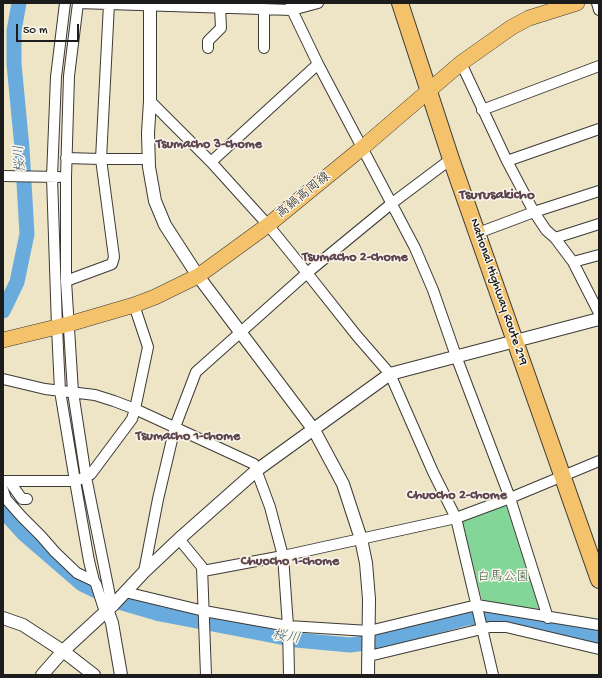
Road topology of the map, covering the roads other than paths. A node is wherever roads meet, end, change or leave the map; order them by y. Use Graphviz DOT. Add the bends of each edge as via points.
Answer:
graph roads {
  1 [pos="65,3"];
  2 [pos="78,3"];
  3 [pos="318,3"];
  4 [pos="400,3"];
  5 [pos="577,3"];
  6 [pos="597,3"];
  7 [pos="109,4"];
  8 [pos="150,4"];
  9 [pos="216,6"];
  10 [pos="292,6"];
  11 [pos="264,9"];
  12 [pos="599,10"];
  13 [pos="208,48"];
  14 [pos="264,48"];
  15 [pos="461,62"];
  16 [pos="318,64"];
  17 [pos="599,66"];
  18 [pos="429,91"];
  19 [pos="150,101"];
  20 [pos="482,110"];
  21 [pos="599,129"];
  22 [pos="362,148"];
  23 [pos="66,158"];
  24 [pos="101,159"];
  25 [pos="149,159"];
  26 [pos="451,159"];
  27 [pos="507,161"];
  28 [pos="211,162"];
  29 [pos="3,176"];
  30 [pos="52,177"];
  31 [pos="66,177"];
  32 [pos="599,191"];
  33 [pos="391,204"];
  34 [pos="534,212"];
  35 [pos="599,224"];
  36 [pos="268,226"];
  37 [pos="478,233"];
  38 [pos="555,238"];
  39 [pos="599,255"];
  40 [pos="573,262"];
  41 [pos="307,273"];
  42 [pos="198,276"];
  43 [pos="66,281"];
  44 [pos="134,305"];
  45 [pos="599,313"];
  46 [pos="599,319"];
  47 [pos="63,325"];
  48 [pos="240,332"];
  49 [pos="3,340"];
  50 [pos="515,340"];
  51 [pos="456,356"];
  52 [pos="390,374"];
  53 [pos="3,379"];
  54 [pos="60,391"];
  55 [pos="73,392"];
  56 [pos="135,409"];
  57 [pos="175,427"];
  58 [pos="314,430"];
  59 [pos="599,461"];
  60 [pos="257,470"];
  61 [pos="563,476"];
  62 [pos="86,478"];
  63 [pos="6,481"];
  64 [pos="75,481"];
  65 [pos="3,490"];
  66 [pos="510,498"];
  67 [pos="27,500"];
  68 [pos="456,518"];
  69 [pos="179,539"];
  70 [pos="361,539"];
  71 [pos="283,556"];
  72 [pos="203,571"];
  73 [pos="144,572"];
  74 [pos="599,580"];
  75 [pos="95,583"];
  76 [pos="124,593"];
  77 [pos="110,605"];
  78 [pos="478,607"];
  79 [pos="204,613"];
  80 [pos="3,618"];
  81 [pos="548,618"];
  82 [pos="599,625"];
  83 [pos="481,627"];
  84 [pos="288,628"];
  85 [pos="369,632"];
  86 [pos="599,649"];
  87 [pos="63,651"];
  88 [pos="369,654"];
  89 [pos="42,675"];
  90 [pos="94,675"];
  91 [pos="121,675"];
  92 [pos="206,675"];
  93 [pos="289,675"];
  94 [pos="368,675"];
  95 [pos="493,675"];
  1 -- 30 [label="street" via="56,76"];
  2 -- 7 [label="street"];
  2 -- 23 [label="street" via="69,76"];
  3 -- 10 [label="street"];
  4 -- 18 [label="highway, National Highway Route 219"];
  5 -- 15 [label="main road, 高鍋高岡線" via="529,18"];
  6 -- 12 [label="street"];
  7 -- 8 [label="street"];
  7 -- 24 [label="street"];
  8 -- 9 [label="street"];
  8 -- 19 [label="street"];
  9 -- 11 [label="street"];
  9 -- 13 [label="street" via="221,28 208,42"];
  10 -- 11 [label="street"];
  10 -- 16 [label="street"];
  11 -- 14 [label="street"];
  15 -- 18 [label="main road, 高鍋高岡線"];
  15 -- 20 [label="street"];
  16 -- 22 [label="street"];
  16 -- 28 [label="street"];
  17 -- 20 [label="street"];
  18 -- 22 [label="main road, 高鍋高岡線"];
  18 -- 26 [label="highway, National Highway Route 219"];
  19 -- 25 [label="street"];
  19 -- 28 [label="street"];
  20 -- 27 [label="street"];
  21 -- 27 [label="street"];
  22 -- 33 [label="street"];
  22 -- 36 [label="main road, 高鍋高岡線"];
  23 -- 24 [label="street"];
  23 -- 31 [label="street"];
  24 -- 25 [label="street"];
  24 -- 43 [label="street" via="114,257 112,264"];
  25 -- 42 [label="street" via="155,201 165,225"];
  26 -- 33 [label="street"];
  26 -- 37 [label="highway, National Highway Route 219"];
  27 -- 34 [label="street"];
  28 -- 36 [label="street"];
  29 -- 30 [label="street"];
  30 -- 31 [label="street"];
  30 -- 47 [label="street"];
  31 -- 43 [label="street"];
  32 -- 34 [label="street"];
  33 -- 41 [label="street"];
  33 -- 51 [label="street" via="415,248 433,290"];
  34 -- 37 [label="street"];
  34 -- 38 [label="street"];
  35 -- 38 [label="street"];
  36 -- 41 [label="street"];
  36 -- 42 [label="main road, 高鍋高岡線"];
  37 -- 50 [label="highway, National Highway Route 219"];
  38 -- 40 [label="street"];
  39 -- 40 [label="street"];
  40 -- 45 [label="street"];
  41 -- 48 [label="street"];
  41 -- 52 [label="street"];
  42 -- 44 [label="main road, 高鍋高岡線"];
  42 -- 48 [label="street"];
  43 -- 47 [label="street"];
  44 -- 47 [label="main road, 高鍋高岡線"];
  44 -- 56 [label="street" via="148,347"];
  46 -- 50 [label="street"];
  47 -- 49 [label="main road, 高鍋高岡線"];
  47 -- 54 [label="street"];
  47 -- 55 [label="street"];
  48 -- 57 [label="street" via="196,372"];
  48 -- 58 [label="street"];
  50 -- 51 [label="street"];
  50 -- 61 [label="highway, National Highway Route 219"];
  51 -- 52 [label="street"];
  51 -- 66 [label="street"];
  52 -- 58 [label="street"];
  52 -- 68 [label="street"];
  53 -- 54 [label="street"];
  54 -- 55 [label="street"];
  54 -- 64 [label="street"];
  55 -- 56 [label="street" via="95,395"];
  55 -- 62 [label="street"];
  56 -- 57 [label="street"];
  56 -- 62 [label="street" via="132,419 92,474"];
  57 -- 60 [label="street" via="254,464"];
  57 -- 73 [label="street"];
  58 -- 60 [label="street"];
  58 -- 70 [label="street" via="343,484"];
  59 -- 61 [label="street"];
  60 -- 69 [label="street"];
  60 -- 71 [label="street"];
  61 -- 66 [label="street"];
  61 -- 74 [label="highway, National Highway Route 219"];
  62 -- 64 [label="street"];
  62 -- 77 [label="street"];
  63 -- 64 [label="street"];
  63 -- 67 [label="street" via="22,499"];
  64 -- 75 [label="street"];
  65 -- 75 [label="street" via="6,499 55,552 77,573"];
  66 -- 68 [label="street"];
  66 -- 81 [label="street"];
  68 -- 70 [label="street"];
  68 -- 78 [label="street"];
  69 -- 72 [label="street"];
  69 -- 73 [label="street"];
  70 -- 71 [label="street"];
  70 -- 85 [label="street" via="366,563"];
  71 -- 72 [label="street"];
  71 -- 84 [label="street"];
  72 -- 79 [label="street"];
  73 -- 76 [label="street"];
  75 -- 77 [label="street"];
  76 -- 77 [label="street"];
  76 -- 79 [label="street"];
  77 -- 87 [label="street"];
  77 -- 91 [label="street"];
  78 -- 81 [label="street"];
  78 -- 83 [label="street"];
  78 -- 85 [label="street"];
  79 -- 84 [label="street"];
  79 -- 92 [label="street"];
  80 -- 87 [label="street" via="23,625"];
  81 -- 82 [label="street"];
  83 -- 86 [label="street" via="506,627"];
  83 -- 88 [label="street"];
  83 -- 95 [label="street"];
  84 -- 85 [label="street"];
  84 -- 93 [label="street"];
  85 -- 88 [label="street"];
  87 -- 89 [label="street"];
  87 -- 90 [label="street"];
  88 -- 94 [label="street"];
}
